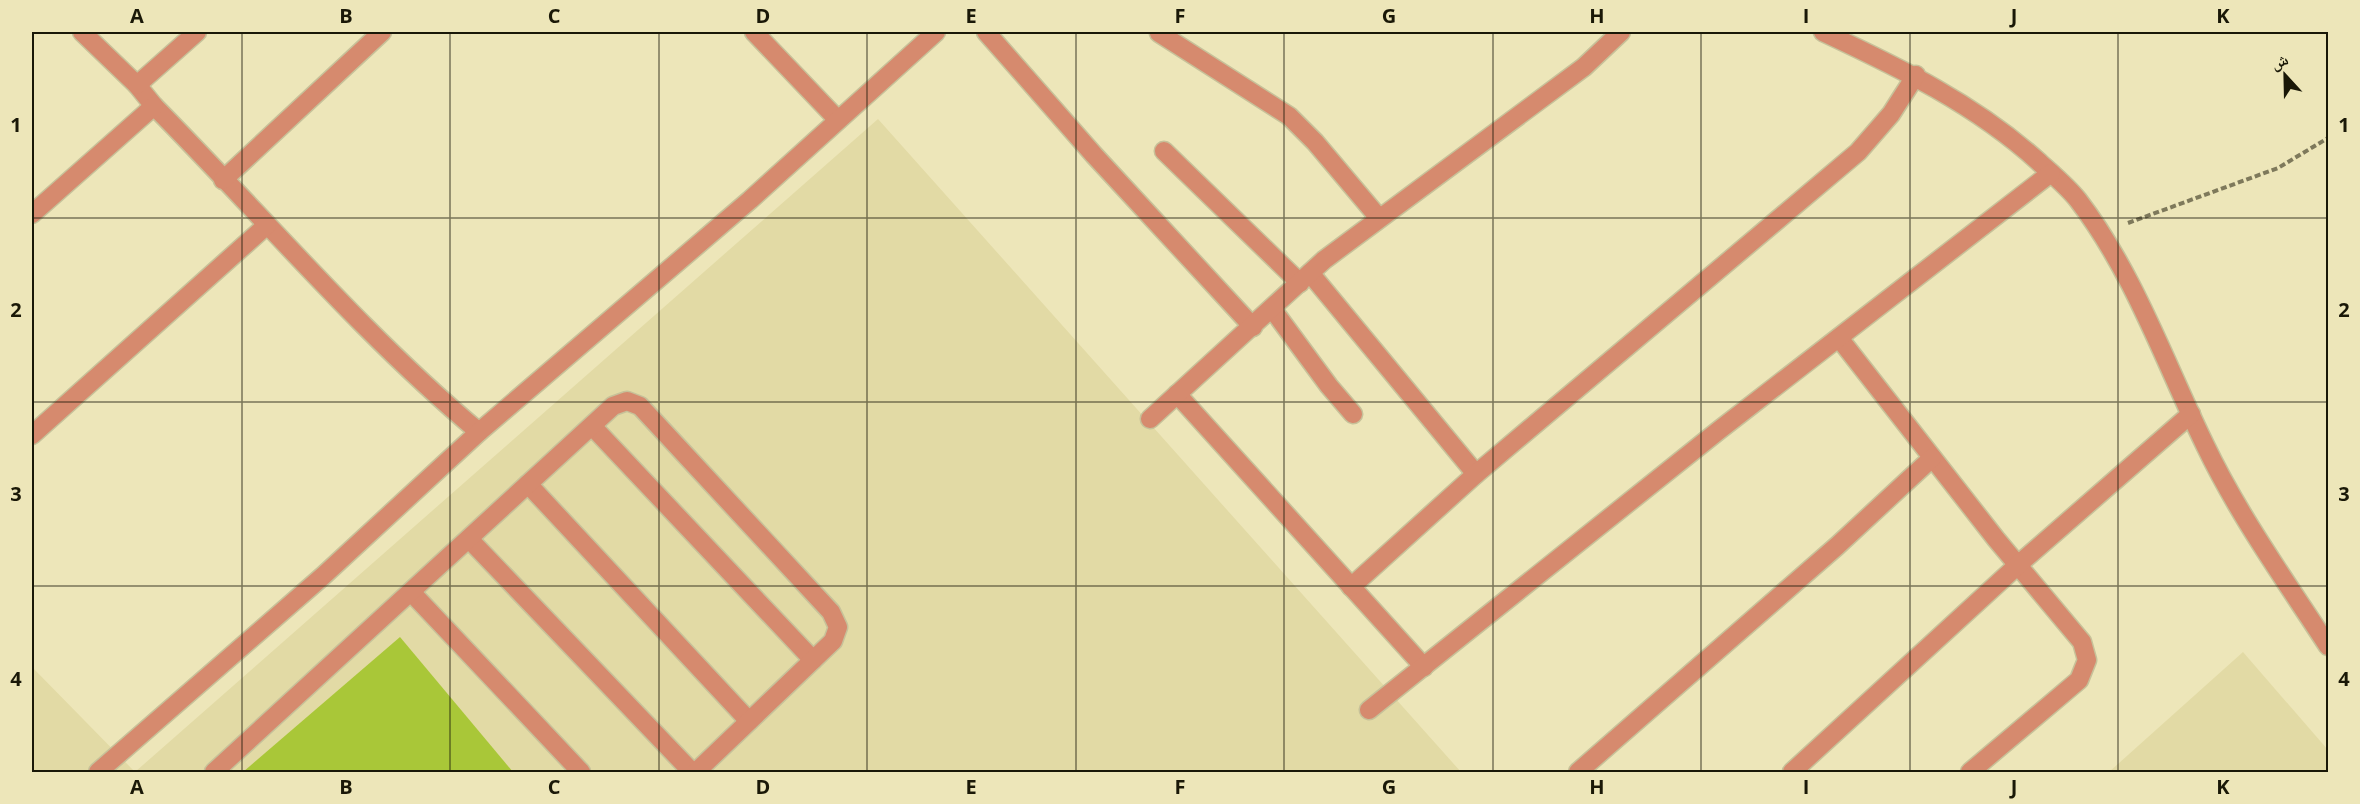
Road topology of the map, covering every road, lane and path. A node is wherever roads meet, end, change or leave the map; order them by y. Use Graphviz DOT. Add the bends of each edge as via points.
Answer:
graph roads {
  1 [pos="82,32"];
  2 [pos="197,32"];
  3 [pos="382,32"];
  4 [pos="754,32"];
  5 [pos="936,32"];
  6 [pos="986,32"];
  7 [pos="1621,32"];
  8 [pos="1823,32"];
  9 [pos="1159,33"];
  10 [pos="1916,75"];
  11 [pos="137,85"];
  12 [pos="154,106"];
  13 [pos="838,120"];
  14 [pos="2328,138"];
  15 [pos="1164,152"];
  16 [pos="2051,172"];
  17 [pos="223,180"];
  18 [pos="32,214"];
  19 [pos="1379,218"];
  20 [pos="267,225"];
  21 [pos="2100,235"];
  22 [pos="1305,278"];
  23 [pos="1273,310"];
  24 [pos="1253,327"];
  25 [pos="1839,338"];
  26 [pos="1177,394"];
  27 [pos="1353,414"];
  28 [pos="2191,414"];
  29 [pos="1150,419"];
  30 [pos="592,426"];
  31 [pos="479,432"];
  32 [pos="32,435"];
  33 [pos="1932,458"];
  34 [pos="1476,474"];
  35 [pos="528,484"];
  36 [pos="469,538"];
  37 [pos="2019,564"];
  38 [pos="1351,587"];
  39 [pos="411,592"];
  40 [pos="2328,646"];
  41 [pos="813,660"];
  42 [pos="1424,668"];
  43 [pos="1369,710"];
  44 [pos="749,721"];
  45 [pos="98,772"];
  46 [pos="214,772"];
  47 [pos="581,772"];
  48 [pos="694,772"];
  49 [pos="1578,772"];
  50 [pos="1792,772"];
  51 [pos="1970,772"];
  1 -- 11 [label="street"];
  2 -- 11 [label="street"];
  3 -- 17 [label="street"];
  4 -- 13 [label="street"];
  5 -- 13 [label="street"];
  6 -- 24 [label="street"];
  7 -- 19 [label="street" via="1584,68"];
  8 -- 10 [label="street"];
  9 -- 19 [label="street" via="1289,116"];
  10 -- 16 [label="street" via="2013,138"];
  10 -- 34 [label="street" via="1891,114 1858,152"];
  11 -- 12 [label="street"];
  12 -- 17 [label="street"];
  12 -- 18 [label="street"];
  13 -- 31 [label="street"];
  14 -- 21 [label="path" via="2278,168 2225,190 2155,211"];
  15 -- 22 [label="street"];
  16 -- 21 [label="street" via="2077,199"];
  16 -- 25 [label="street"];
  17 -- 20 [label="street"];
  19 -- 22 [label="street"];
  20 -- 31 [label="street" via="430,391"];
  20 -- 32 [label="street"];
  21 -- 28 [label="street" via="2133,291"];
  22 -- 23 [label="street"];
  22 -- 34 [label="street"];
  23 -- 24 [label="street"];
  23 -- 27 [label="street"];
  24 -- 26 [label="street"];
  25 -- 33 [label="street"];
  25 -- 42 [label="street"];
  26 -- 29 [label="street"];
  26 -- 38 [label="street"];
  28 -- 37 [label="street"];
  28 -- 40 [label="street" via="2234,499"];
  30 -- 35 [label="street"];
  30 -- 41 [label="street"];
  30 -- 41 [label="street" via="613,406 627,401 640,406 831,612 838,627 833,641"];
  31 -- 45 [label="street"];
  33 -- 37 [label="street"];
  33 -- 49 [label="street"];
  34 -- 38 [label="street"];
  35 -- 36 [label="street"];
  35 -- 44 [label="street"];
  36 -- 39 [label="street"];
  36 -- 48 [label="street"];
  37 -- 50 [label="street"];
  37 -- 51 [label="street" via="2082,642 2087,660 2079,680"];
  38 -- 42 [label="street"];
  39 -- 46 [label="street"];
  39 -- 47 [label="street"];
  41 -- 44 [label="street"];
  42 -- 43 [label="street"];
  44 -- 48 [label="street"];
}
